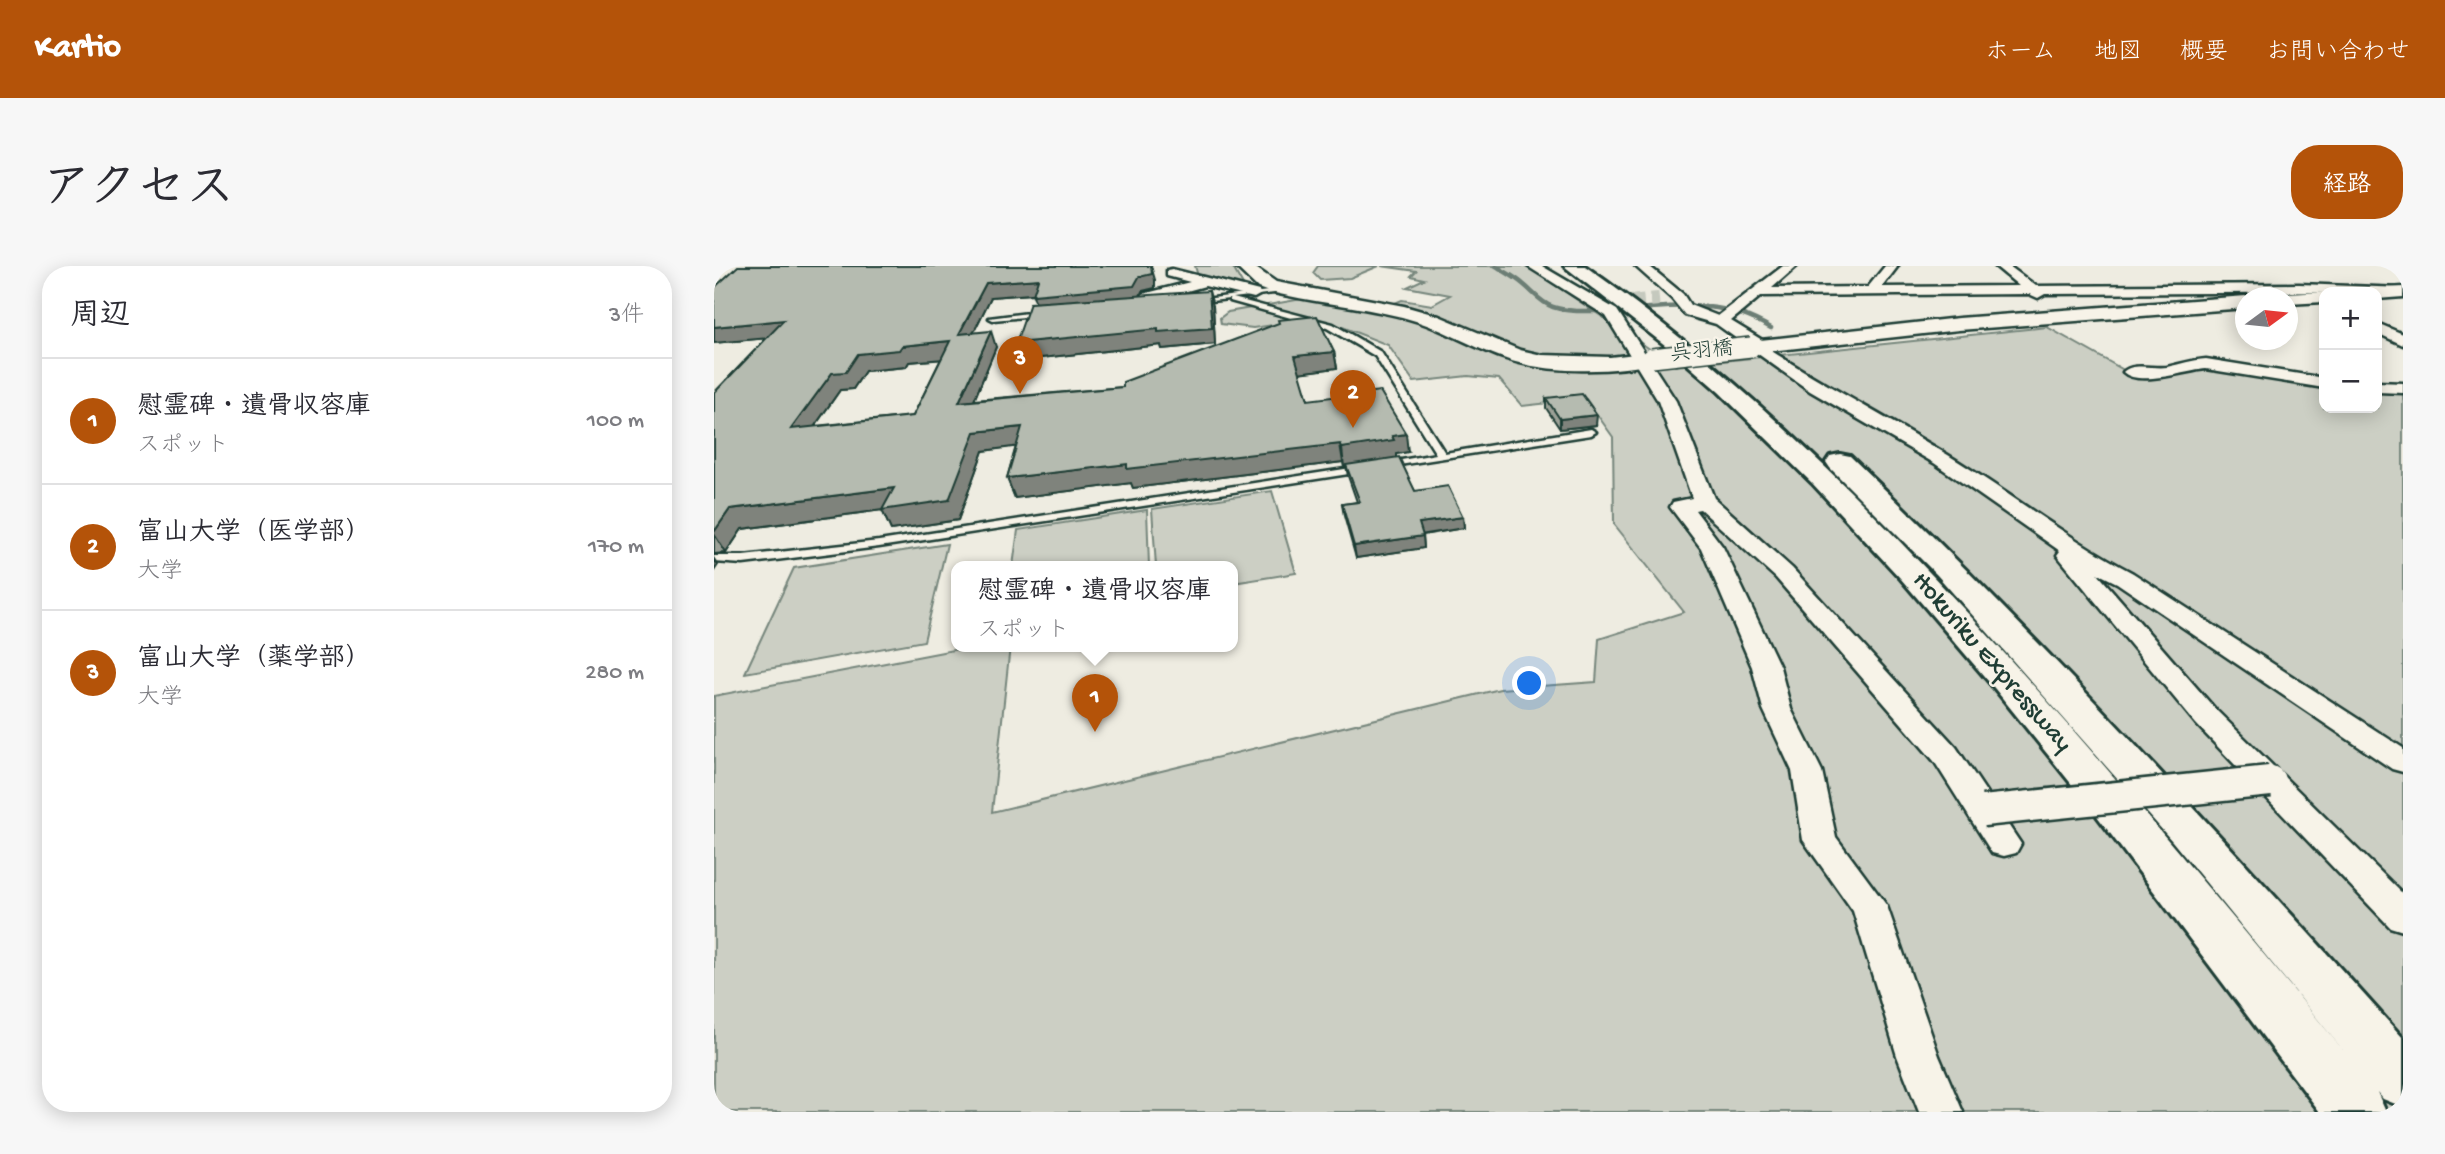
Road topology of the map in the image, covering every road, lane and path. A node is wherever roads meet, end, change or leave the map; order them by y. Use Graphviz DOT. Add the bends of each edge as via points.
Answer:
graph roads {
  1 [pos="720,266"];
  2 [pos="1243,266"];
  3 [pos="1533,266"];
  4 [pos="1573,266"];
  5 [pos="1596,266"];
  6 [pos="1791,266"];
  7 [pos="1892,266"];
  8 [pos="2001,266"];
  9 [pos="1649,268"];
  10 [pos="714,270"];
  11 [pos="1172,271"];
  12 [pos="2266,272"];
  13 [pos="2117,274"];
  14 [pos="1205,281"];
  15 [pos="2284,287"];
  16 [pos="2140,288"];
  17 [pos="1282,290"];
  18 [pos="2033,290"];
  19 [pos="1755,292"];
  20 [pos="1871,292"];
  21 [pos="2235,292"];
  22 [pos="2403,292"];
  23 [pos="1254,294"];
  24 [pos="2298,294"];
  25 [pos="2382,294"];
  26 [pos="2298,295"];
  27 [pos="1678,297"];
  28 [pos="1227,298"];
  29 [pos="2319,298"];
  30 [pos="1659,299"];
  31 [pos="1186,301"];
  32 [pos="1147,303"];
  33 [pos="2049,303"];
  34 [pos="2235,303"];
  35 [pos="2164,304"];
  36 [pos="1057,312"];
  37 [pos="993,318"];
  38 [pos="1721,321"];
  39 [pos="2382,330"];
  40 [pos="2403,340"];
  41 [pos="1756,347"];
  42 [pos="1646,359"];
  43 [pos="2131,372"];
  44 [pos="2319,382"];
  45 [pos="2382,387"];
  46 [pos="2403,388"];
  47 [pos="1591,432"];
  48 [pos="1443,457"];
  49 [pos="1704,501"];
  50 [pos="2064,550"];
  51 [pos="714,559"];
  52 [pos="2403,762"];
  53 [pos="2270,781"];
  54 [pos="1983,811"];
  55 [pos="2004,844"];
  56 [pos="2403,917"];
  57 [pos="2403,1080"];
  58 [pos="1941,1112"];
  59 [pos="2356,1112"];
  1 -- 10 [label="lane"];
  2 -- 17 [label="street, 呉羽橋" via="1264,284"];
  3 -- 42 [label="street" via="1604,305"];
  4 -- 59 [label="highway, Hokuriku Expressway" via="1631,307 1720,382 1914,574 2125,818"];
  5 -- 57 [label="highway, Hokuriku Expressway" via="1746,379 1869,489 1948,568 2188,829"];
  6 -- 19 [label="street"];
  7 -- 20 [label="street"];
  8 -- 18 [label="street"];
  9 -- 27 [label="street"];
  11 -- 14 [label="street"];
  12 -- 15 [label="street"];
  13 -- 16 [label="street"];
  14 -- 23 [label="street"];
  14 -- 32 [label="street"];
  16 -- 18 [label="street"];
  16 -- 21 [label="street"];
  16 -- 35 [label="street"];
  17 -- 23 [label="lane"];
  17 -- 42 [label="street, 呉羽橋" via="1404,312 1523,357 1572,363"];
  18 -- 20 [label="street"];
  18 -- 33 [label="street"];
  19 -- 20 [label="street"];
  19 -- 38 [label="street"];
  22 -- 24 [label="street"];
  22 -- 25 [label="street"];
  23 -- 28 [label="lane"];
  26 -- 29 [label="street"];
  27 -- 30 [label="street"];
  27 -- 38 [label="street" via="1687,310"];
  28 -- 31 [label="lane"];
  28 -- 48 [label="lane" via="1330,326 1378,354"];
  34 -- 41 [label="street, 呉羽橋" via="1959,324"];
  36 -- 37 [label="lane"];
  38 -- 41 [label="street"];
  39 -- 40 [label="street"];
  41 -- 42 [label="street, 呉羽橋, bridge"];
  41 -- 52 [label="street" via="1941,459"];
  42 -- 49 [label="street" via="1667,401"];
  43 -- 44 [label="street" via="2168,372 2206,364"];
  45 -- 46 [label="street"];
  47 -- 48 [label="lane"];
  48 -- 51 [label="lane" via="879,544 743,560"];
  49 -- 54 [label="street" via="1784,572 1945,754"];
  49 -- 58 [label="street" via="1681,507 1712,547 1766,667 1777,709 1807,771 1820,840 1869,906"];
  50 -- 53 [label="street" via="2206,717"];
  53 -- 54 [label="street, bridge"];
  53 -- 56 [label="street"];
  54 -- 55 [label="street"];
}
